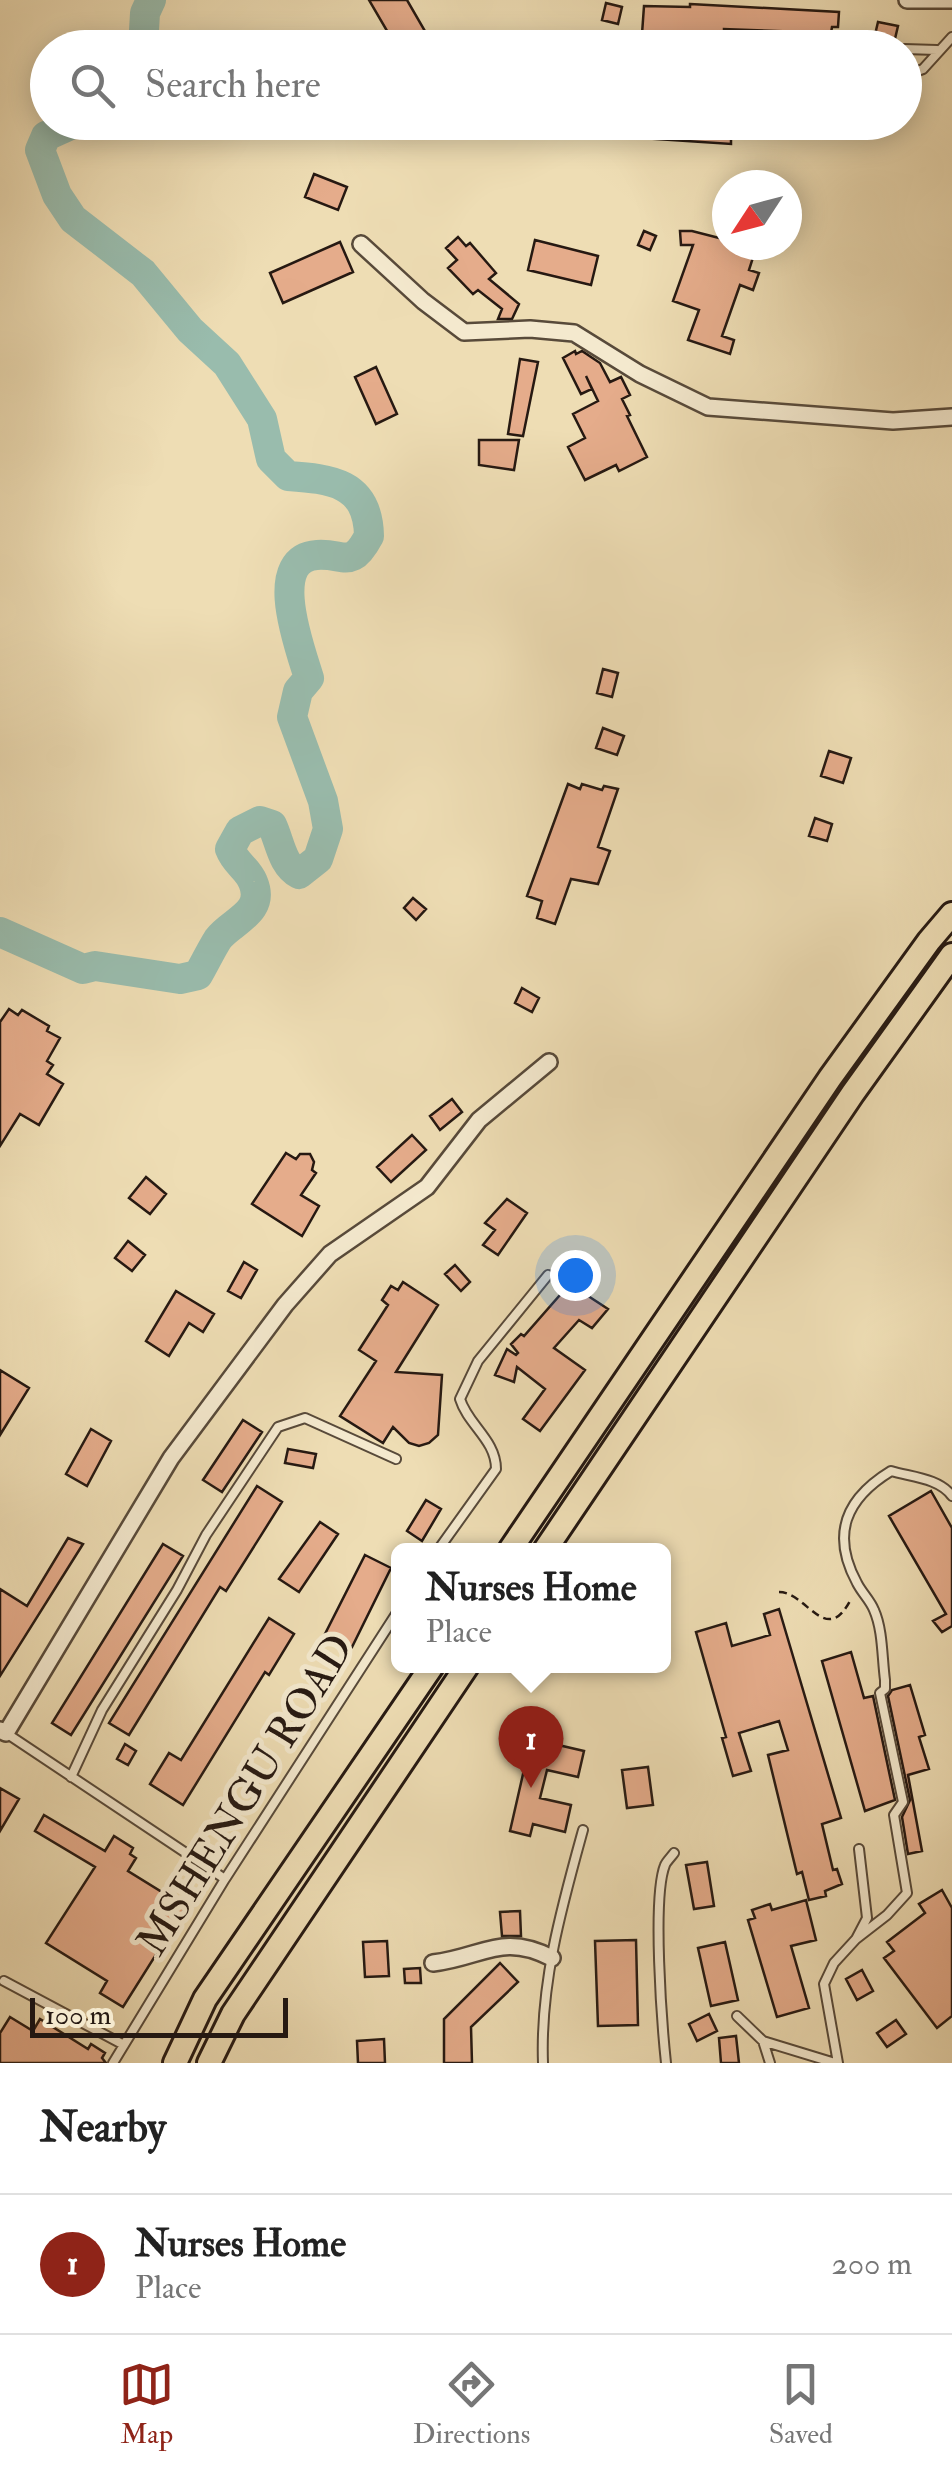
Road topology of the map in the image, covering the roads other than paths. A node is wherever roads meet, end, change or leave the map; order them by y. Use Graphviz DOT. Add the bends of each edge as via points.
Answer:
graph roads {
  1 [pos="907,0"];
  2 [pos="952,0"];
  3 [pos="952,38"];
  4 [pos="922,50"];
  5 [pos="938,50"];
  6 [pos="922,69"];
  7 [pos="362,244"];
  8 [pos="952,417"];
  9 [pos="952,914"];
  10 [pos="952,955"];
  11 [pos="549,1062"];
  12 [pos="548,1275"];
  13 [pos="396,1458"];
  14 [pos="952,1496"];
  15 [pos="443,1543"];
  16 [pos="515,1543"];
  17 [pos="550,1543"];
  18 [pos="391,1622"];
  19 [pos="427,1673"];
  20 [pos="463,1673"];
  21 [pos="3,1732"];
  22 [pos="71,1777"];
  23 [pos="582,1830"];
  24 [pos="859,1849"];
  25 [pos="674,1853"];
  26 [pos="225,1879"];
  27 [pos="856,1939"];
  28 [pos="552,1958"];
  29 [pos="433,1964"];
  30 [pos="4,1981"];
  31 [pos="737,2016"];
  32 [pos="763,2041"];
  33 [pos="124,2045"];
  34 [pos="113,2063"];
  35 [pos="175,2063"];
  36 [pos="209,2063"];
  37 [pos="543,2063"];
  38 [pos="666,2063"];
  39 [pos="770,2063"];
  40 [pos="836,2063"];
  1 -- 2 [label="street"];
  3 -- 5 [label="lane"];
  4 -- 5 [label="lane"];
  5 -- 6 [label="lane"];
  7 -- 8 [label="street" via="464,332 574,333 708,407 893,421"];
  9 -- 16 [label="main road" via="830,1078"];
  10 -- 17 [label="main road"];
  11 -- 21 [label="street" via="479,1120 427,1186 330,1254 285,1305 171,1458"];
  12 -- 15 [label="lane" via="478,1360 460,1399 490,1446 496,1470"];
  13 -- 22 [label="lane" via="305,1418 278,1427 102,1710"];
  14 -- 27 [label="lane" via="924,1479 891,1471 874,1482 841,1534 856,1583 876,1614 885,1680 880,1693 903,1802 894,1816 907,1893"];
  18 -- 26 [label="lane, MSHENGU ROAD"];
  19 -- 35 [label="main road" via="205,1999"];
  20 -- 36 [label="main road" via="232,2014"];
  21 -- 22 [label="lane"];
  22 -- 26 [label="lane"];
  23 -- 28 [label="lane"];
  24 -- 27 [label="lane" via="867,1918"];
  25 -- 38 [label="lane" via="660,1890"];
  26 -- 33 [label="lane, MSHENGU ROAD"];
  27 -- 40 [label="lane" via="824,1984"];
  28 -- 29 [label="street" via="507,1944"];
  28 -- 37 [label="lane"];
  30 -- 33 [label="lane"];
  31 -- 32 [label="lane"];
  32 -- 39 [label="lane"];
  32 -- 40 [label="lane"];
  33 -- 34 [label="lane, MSHENGU ROAD"];
}
